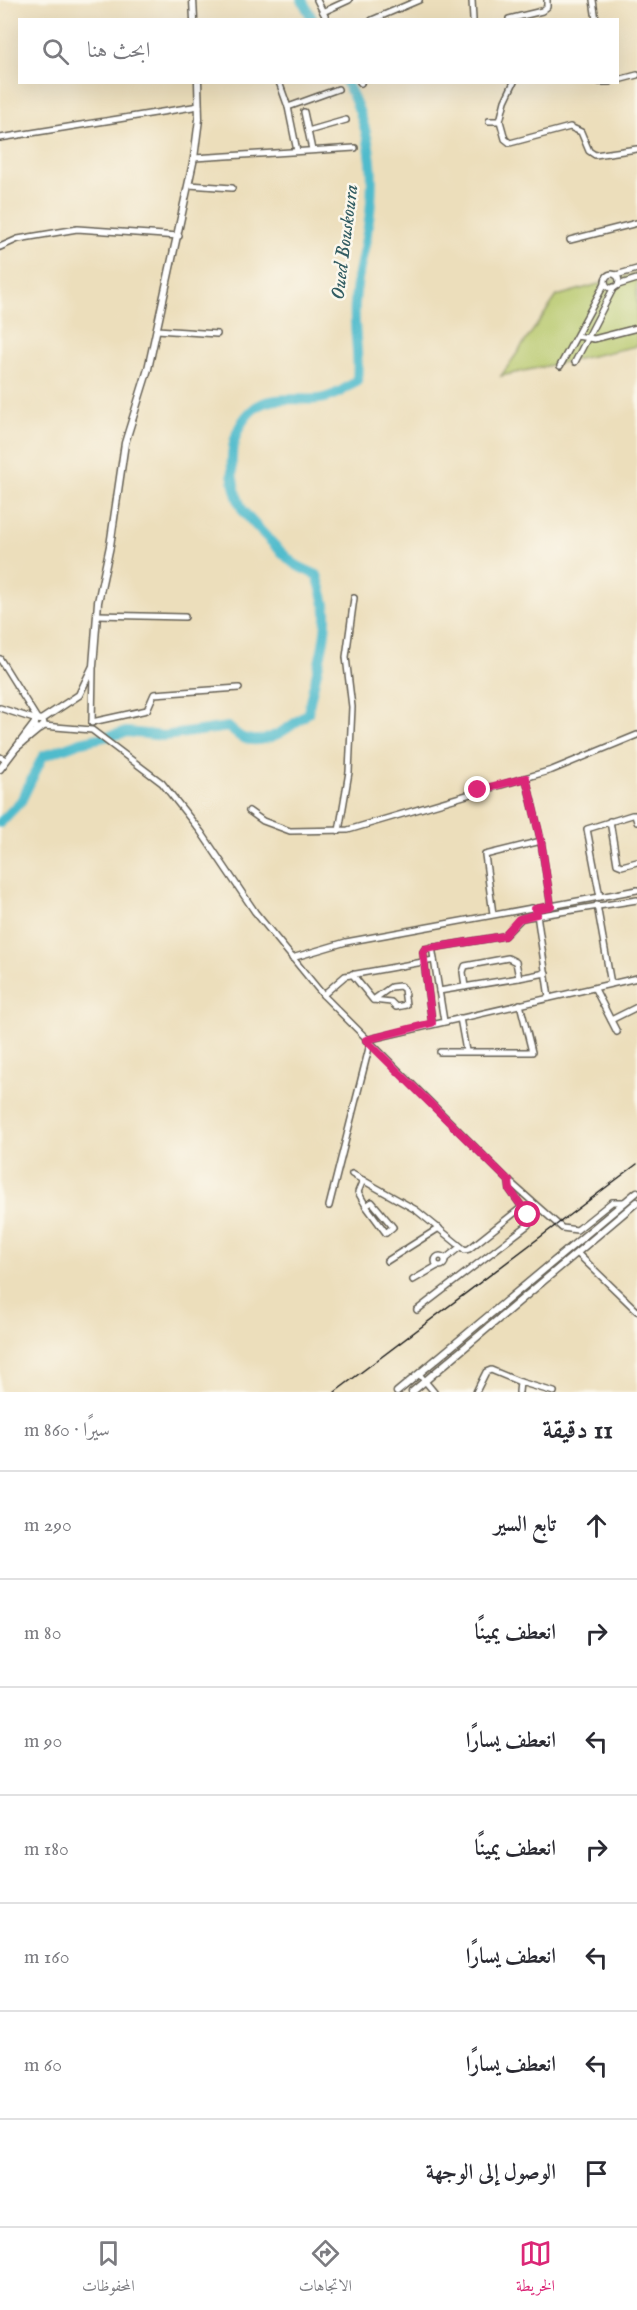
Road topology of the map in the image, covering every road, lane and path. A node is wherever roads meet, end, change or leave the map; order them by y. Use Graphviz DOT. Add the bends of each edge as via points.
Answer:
graph roads {
  1 [pos="193,0"];
  2 [pos="317,0"];
  3 [pos="349,0"];
  4 [pos="419,0"];
  5 [pos="472,0"];
  6 [pos="547,0"];
  7 [pos="593,0"];
  8 [pos="323,12"];
  9 [pos="194,18"];
  10 [pos="326,18"];
  11 [pos="377,18"];
  12 [pos="473,18"];
  13 [pos="512,18"];
  14 [pos="596,18"];
  15 [pos="637,75"];
  16 [pos="619,80"];
  17 [pos="198,84"];
  18 [pos="280,84"];
  19 [pos="513,84"];
  20 [pos="338,89"];
  21 [pos="199,106"];
  22 [pos="288,107"];
  23 [pos="304,112"];
  24 [pos="345,120"];
  25 [pos="489,121"];
  26 [pos="500,121"];
  27 [pos="308,131"];
  28 [pos="0,138"];
  29 [pos="356,148"];
  30 [pos="637,149"];
  31 [pos="312,150"];
  32 [pos="297,151"];
  33 [pos="194,158"];
  34 [pos="189,185"];
  35 [pos="232,188"];
  36 [pos="637,223"];
  37 [pos="179,236"];
  38 [pos="570,240"];
  39 [pos="0,247"];
  40 [pos="637,269"];
  41 [pos="616,275"];
  42 [pos="637,279"];
  43 [pos="605,283"];
  44 [pos="616,286"];
  45 [pos="637,328"];
  46 [pos="157,330"];
  47 [pos="217,334"];
  48 [pos="577,336"];
  49 [pos="587,339"];
  50 [pos="571,346"];
  51 [pos="580,351"];
  52 [pos="575,362"];
  53 [pos="560,366"];
  54 [pos="354,598"];
  55 [pos="97,615"];
  56 [pos="185,617"];
  57 [pos="0,659"];
  58 [pos="93,666"];
  59 [pos="239,688"];
  60 [pos="0,708"];
  61 [pos="92,722"];
  62 [pos="39,723"];
  63 [pos="92,730"];
  64 [pos="637,735"];
  65 [pos="3,759"];
  66 [pos="0,769"];
  67 [pos="526,778"];
  68 [pos="249,811"];
  69 [pos="610,821"];
  70 [pos="637,822"];
  71 [pos="339,831"];
  72 [pos="541,841"];
  73 [pos="637,862"];
  74 [pos="637,890"];
  75 [pos="600,897"];
  76 [pos="637,900"];
  77 [pos="597,905"];
  78 [pos="555,907"];
  79 [pos="536,911"];
  80 [pos="493,914"];
  81 [pos="432,947"];
  82 [pos="292,958"];
  83 [pos="434,960"];
  84 [pos="424,961"];
  85 [pos="546,973"];
  86 [pos="352,975"];
  87 [pos="519,978"];
  88 [pos="637,978"];
  89 [pos="611,984"];
  90 [pos="465,987"];
  91 [pos="595,989"];
  92 [pos="439,991"];
  93 [pos="323,995"];
  94 [pos="549,998"];
  95 [pos="373,1000"];
  96 [pos="520,1004"];
  97 [pos="637,1007"];
  98 [pos="460,1017"];
  99 [pos="610,1020"];
  100 [pos="444,1021"];
  101 [pos="432,1023"];
  102 [pos="617,1032"];
  103 [pos="368,1042"];
  104 [pos="466,1051"];
  105 [pos="440,1052"];
  106 [pos="352,1174"];
  107 [pos="363,1180"];
  108 [pos="509,1181"];
  109 [pos="637,1192"];
  110 [pos="625,1202"];
  111 [pos="637,1202"];
  112 [pos="329,1206"];
  113 [pos="366,1206"];
  114 [pos="522,1207"];
  115 [pos="439,1228"];
  116 [pos="460,1247"];
  117 [pos="577,1253"];
  118 [pos="387,1261"];
  119 [pos="413,1280"];
  120 [pos="417,1310"];
  121 [pos="637,1311"];
  122 [pos="419,1374"];
  123 [pos="425,1380"];
  124 [pos="520,1382"];
  125 [pos="397,1392"];
  126 [pos="412,1392"];
  127 [pos="434,1392"];
  128 [pos="476,1392"];
  129 [pos="519,1392"];
  130 [pos="554,1392"];
  1 -- 9 [label="street"];
  2 -- 8 [label="street"];
  3 -- 8 [label="street"];
  4 -- 11 [label="street"];
  5 -- 12 [label="street"];
  6 -- 13 [label="street" via="542,11"];
  7 -- 14 [label="street"];
  8 -- 10 [label="street"];
  15 -- 16 [label="street"];
  17 -- 21 [label="street"];
  18 -- 22 [label="street"];
  19 -- 26 [label="street"];
  20 -- 22 [label="street"];
  21 -- 28 [label="street"];
  21 -- 33 [label="street"];
  22 -- 32 [label="street"];
  23 -- 27 [label="street"];
  24 -- 27 [label="street"];
  25 -- 26 [label="street"];
  26 -- 30 [label="street" via="505,140 510,143 570,127 581,132 589,151 595,155"];
  27 -- 31 [label="street"];
  29 -- 31 [label="street"];
  31 -- 32 [label="street"];
  32 -- 33 [label="street"];
  33 -- 34 [label="street"];
  34 -- 35 [label="street"];
  34 -- 37 [label="street"];
  36 -- 38 [label="street"];
  37 -- 39 [label="street" via="77,229 18,238"];
  37 -- 46 [label="street"];
  40 -- 41 [label="street"];
  41 -- 43 [label="street" via="608,274"];
  41 -- 44 [label="street"];
  42 -- 44 [label="street"];
  43 -- 44 [label="street"];
  43 -- 48 [label="street"];
  44 -- 49 [label="street"];
  45 -- 49 [label="street"];
  46 -- 47 [label="street"];
  46 -- 55 [label="street" via="125,443"];
  48 -- 49 [label="street"];
  48 -- 50 [label="street"];
  49 -- 51 [label="street"];
  50 -- 51 [label="street"];
  50 -- 53 [label="street"];
  51 -- 52 [label="street"];
  54 -- 71 [label="street" via="346,657 352,707 349,772"];
  55 -- 56 [label="street"];
  55 -- 58 [label="street"];
  57 -- 62 [label="street"];
  58 -- 61 [label="street"];
  58 -- 62 [label="street" via="79,695"];
  59 -- 61 [label="street" via="154,694 147,710"];
  60 -- 62 [label="street"];
  61 -- 63 [label="street"];
  62 -- 63 [label="street"];
  62 -- 65 [label="street"];
  63 -- 82 [label="street" via="170,791"];
  64 -- 67 [label="street"];
  65 -- 66 [label="street"];
  67 -- 71 [label="street"];
  67 -- 72 [label="street"];
  68 -- 71 [label="street" via="290,831"];
  69 -- 70 [label="street" via="635,814"];
  69 -- 73 [label="street" via="617,864"];
  69 -- 75 [label="street" via="589,827 586,832"];
  72 -- 78 [label="street"];
  72 -- 80 [label="street" via="485,855"];
  74 -- 75 [label="street"];
  75 -- 78 [label="street"];
  76 -- 77 [label="street"];
  77 -- 78 [label="street"];
  77 -- 89 [label="street"];
  78 -- 79 [label="street"];
  79 -- 80 [label="street"];
  79 -- 81 [label="street" via="519,919 504,936"];
  79 -- 85 [label="street"];
  80 -- 82 [label="street" via="320,947"];
  81 -- 83 [label="street"];
  81 -- 84 [label="street" via="423,951"];
  82 -- 93 [label="street"];
  83 -- 84 [label="street"];
  83 -- 92 [label="street"];
  84 -- 86 [label="street"];
  84 -- 101 [label="street"];
  85 -- 87 [label="street"];
  85 -- 94 [label="street"];
  86 -- 93 [label="street" via="340,979"];
  86 -- 95 [label="street"];
  87 -- 90 [label="street"];
  87 -- 90 [label="street" via="516,962 508,958 465,966"];
  88 -- 89 [label="street"];
  89 -- 91 [label="street"];
  90 -- 92 [label="street"];
  91 -- 94 [label="street"];
  91 -- 99 [label="street"];
  92 -- 100 [label="street"];
  93 -- 103 [label="street"];
  94 -- 96 [label="street"];
  95 -- 95 [label="street" via="391,987 400,986 406,1005 396,1007 391,1002"];
  96 -- 98 [label="street"];
  96 -- 104 [label="street" via="532,1052"];
  97 -- 99 [label="street"];
  98 -- 100 [label="street"];
  98 -- 104 [label="street"];
  99 -- 102 [label="street"];
  100 -- 101 [label="street"];
  101 -- 103 [label="street"];
  103 -- 108 [label="street"];
  103 -- 112 [label="street"];
  104 -- 105 [label="street"];
  106 -- 107 [label="street"];
  107 -- 113 [label="street" via="358,1192"];
  107 -- 115 [label="street"];
  108 -- 110 [label="street" via="568,1231 577,1230 612,1202"];
  108 -- 114 [label="street" via="510,1190"];
  109 -- 110 [label="street"];
  110 -- 122 [label="street"];
  111 -- 117 [label="street"];
  113 -- 113 [label="street" via="384,1233 392,1228 375,1203"];
  114 -- 116 [label="street" via="469,1250"];
  114 -- 120 [label="street" via="530,1220 526,1227"];
  115 -- 116 [label="street"];
  115 -- 118 [label="street"];
  116 -- 119 [label="street" via="445,1259 441,1256 434,1260 437,1266"];
  117 -- 121 [label="street"];
  117 -- 123 [label="street"];
  122 -- 123 [label="street"];
  122 -- 125 [label="street"];
  123 -- 126 [label="street"];
  123 -- 127 [label="street"];
  124 -- 128 [label="street" via="489,1370"];
  124 -- 129 [label="street"];
  124 -- 130 [label="street"];
}
